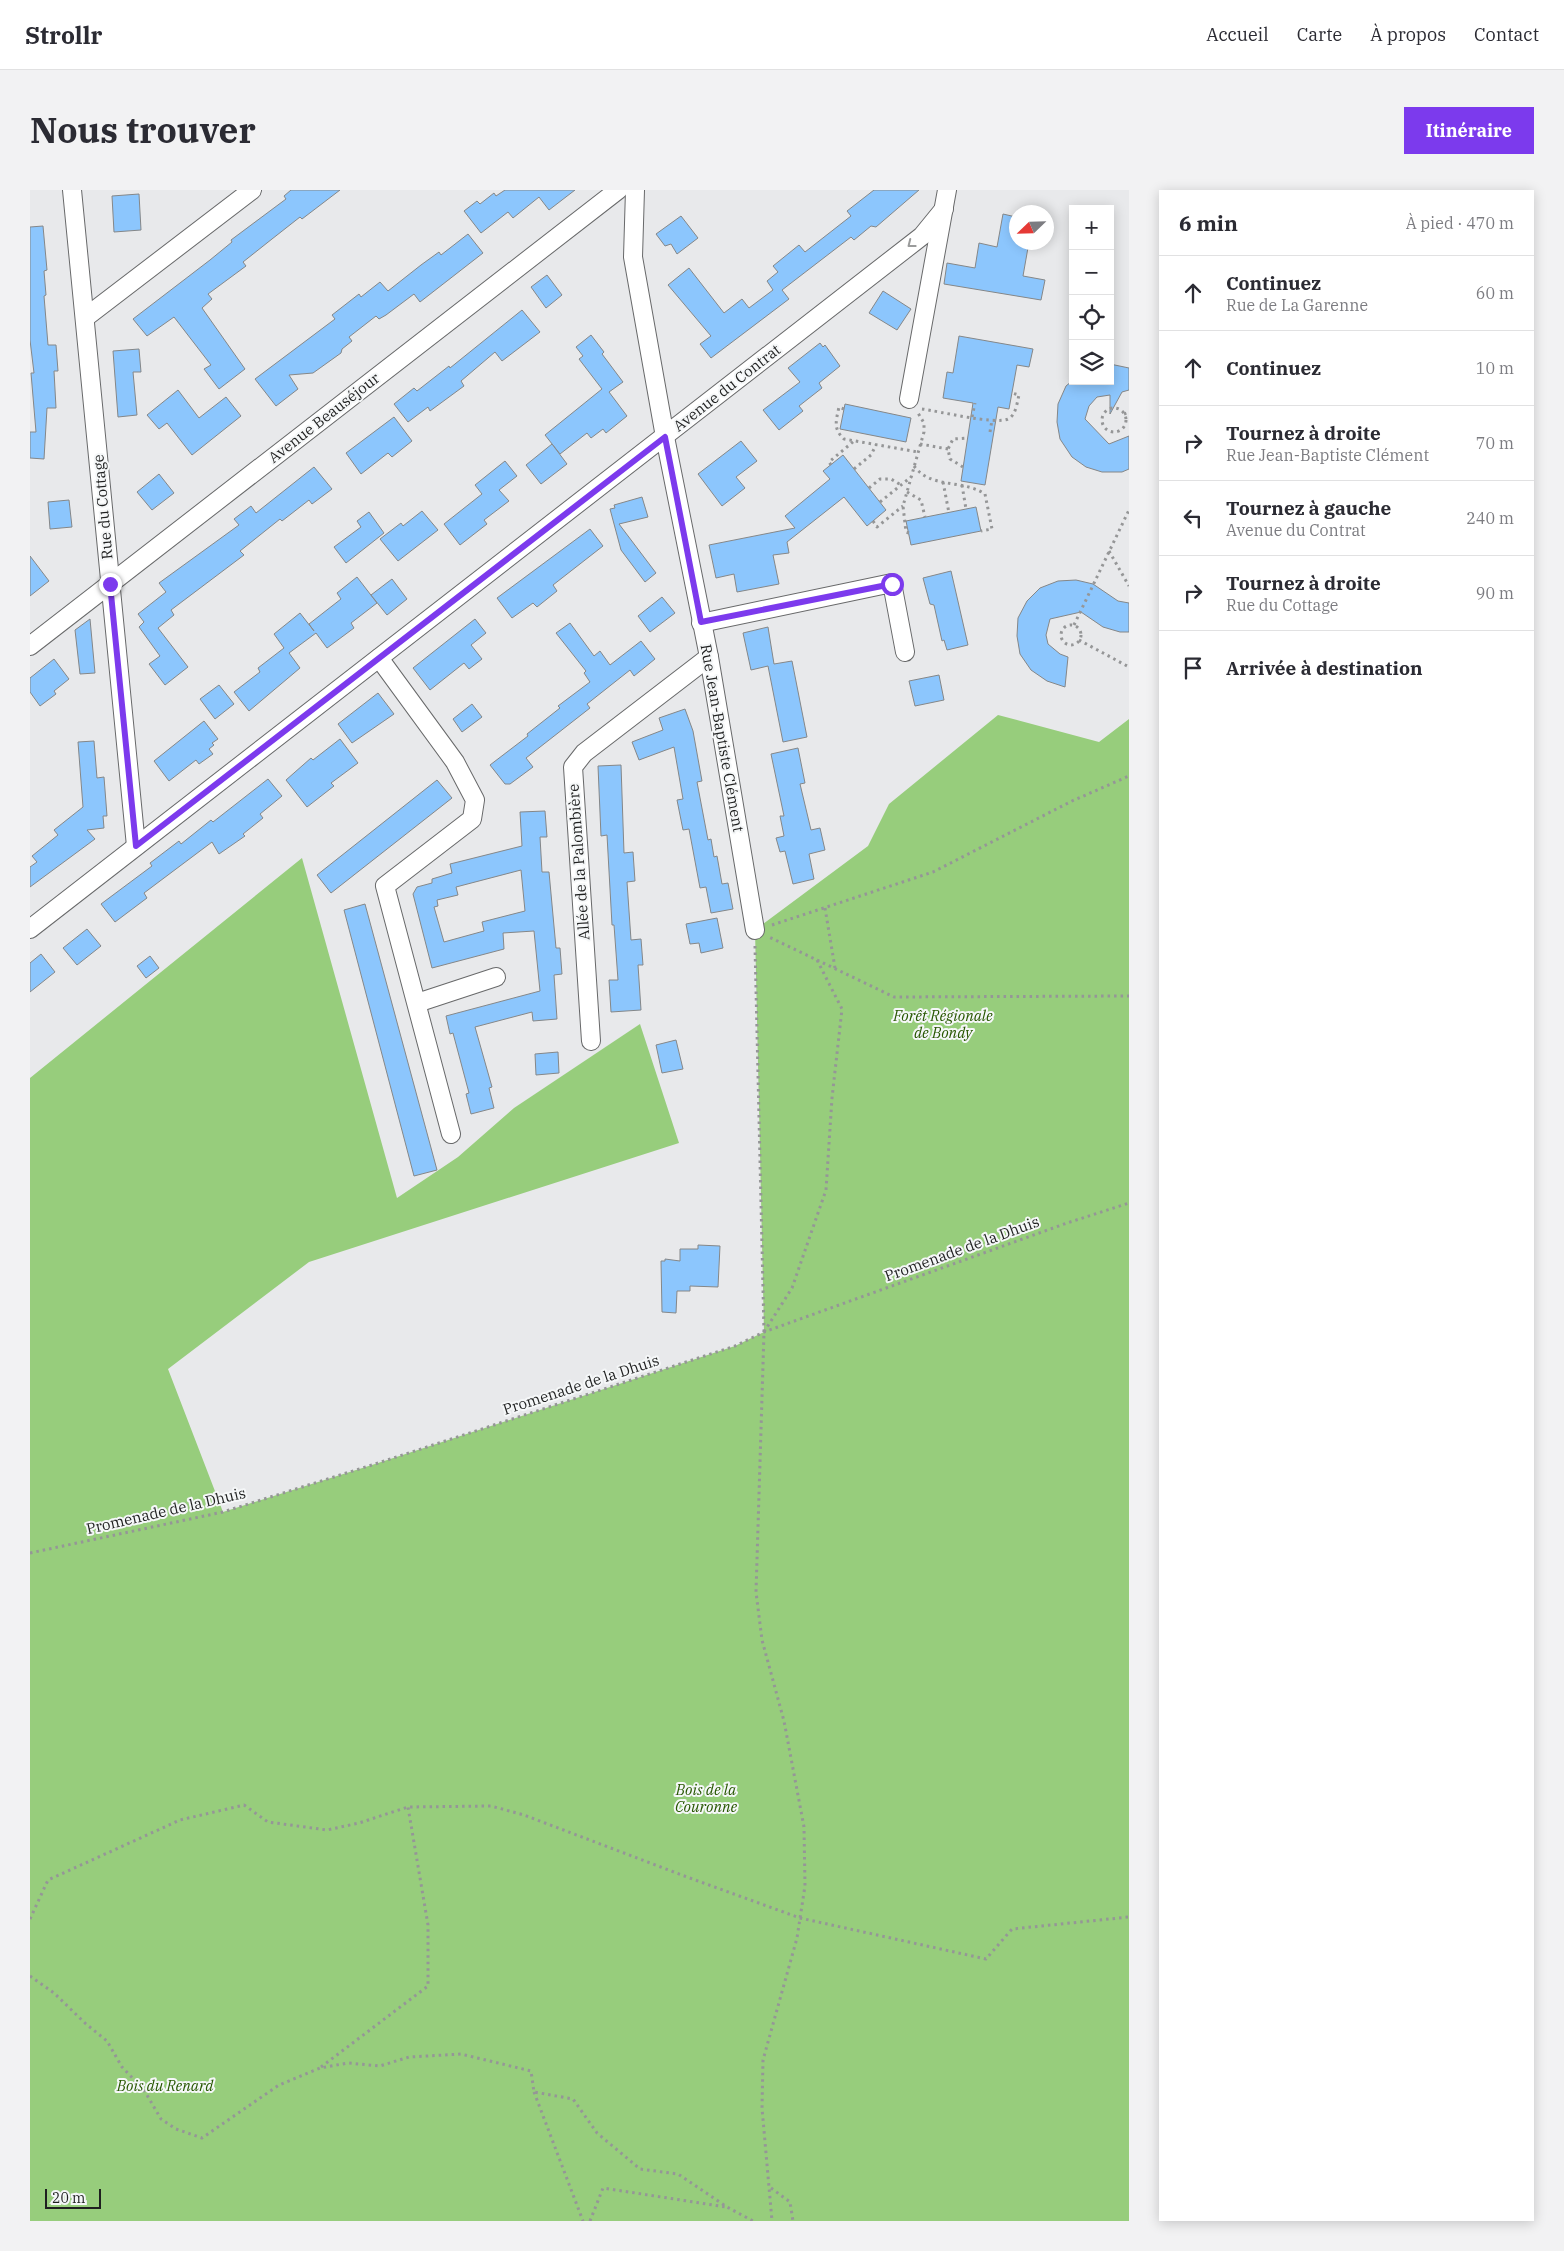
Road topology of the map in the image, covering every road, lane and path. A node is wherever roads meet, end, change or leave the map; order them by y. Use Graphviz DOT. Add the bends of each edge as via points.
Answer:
graph roads {
  1 [pos="252,190"];
  2 [pos="618,190"];
  3 [pos="635,190"];
  4 [pos="947,190"];
  5 [pos="73,194"];
  6 [pos="944,209"];
  7 [pos="86,317"];
  8 [pos="1012,394"];
  9 [pos="909,399"];
  10 [pos="975,403"];
  11 [pos="844,409"];
  12 [pos="1129,412"];
  13 [pos="1124,414"];
  14 [pos="972,417"];
  15 [pos="992,420"];
  16 [pos="990,432"];
  17 [pos="665,437"];
  18 [pos="968,438"];
  19 [pos="854,441"];
  20 [pos="920,444"];
  21 [pos="876,445"];
  22 [pos="948,448"];
  23 [pos="918,452"];
  24 [pos="831,464"];
  25 [pos="914,466"];
  26 [pos="963,467"];
  27 [pos="854,469"];
  28 [pos="911,477"];
  29 [pos="943,482"];
  30 [pos="901,484"];
  31 [pos="962,485"];
  32 [pos="869,488"];
  33 [pos="907,492"];
  34 [pos="880,502"];
  35 [pos="903,506"];
  36 [pos="966,509"];
  37 [pos="1129,510"];
  38 [pos="949,513"];
  39 [pos="1127,517"];
  40 [pos="925,518"];
  41 [pos="873,521"];
  42 [pos="980,531"];
  43 [pos="909,533"];
  44 [pos="1109,550"];
  45 [pos="110,584"];
  46 [pos="1129,586"];
  47 [pos="701,622"];
  48 [pos="1074,625"];
  49 [pos="1079,640"];
  50 [pos="30,646"];
  51 [pos="904,652"];
  52 [pos="709,657"];
  53 [pos="379,658"];
  54 [pos="1129,667"];
  55 [pos="1129,776"];
  56 [pos="136,846"];
  57 [pos="824,908"];
  58 [pos="30,929"];
  59 [pos="755,930"];
  60 [pos="817,960"];
  61 [pos="835,968"];
  62 [pos="496,977"];
  63 [pos="1129,996"];
  64 [pos="417,1003"];
  65 [pos="592,1041"];
  66 [pos="451,1134"];
  67 [pos="1129,1203"];
  68 [pos="764,1332"];
  69 [pos="30,1552"];
  70 [pos="408,1807"];
  71 [pos="1129,1917"];
  72 [pos="800,1918"];
  73 [pos="30,1919"];
  74 [pos="30,1976"];
  75 [pos="320,2068"];
  76 [pos="534,2092"];
  77 [pos="770,2187"];
  78 [pos="727,2207"];
  79 [pos="583,2221"];
  80 [pos="590,2221"];
  81 [pos="753,2221"];
  82 [pos="772,2221"];
  83 [pos="793,2221"];
  1 -- 7 [label="street"];
  2 -- 45 [label="street, Avenue Beauséjour"];
  3 -- 17 [label="street, Rue Jean-Baptiste Clément" via="633,257"];
  4 -- 6 [label="street"];
  5 -- 7 [label="street, Rue du Cottage"];
  6 -- 9 [label="street"];
  6 -- 17 [label="street, Avenue du Contrat, one-way" via="922,236"];
  7 -- 45 [label="street, Rue du Cottage"];
  8 -- 15 [label="path" via="1019,395 1014,413 1007,419"];
  10 -- 14 [label="path"];
  11 -- 19 [label="path" via="839,407 835,426 837,434"];
  12 -- 13 [label="path"];
  13 -- 13 [label="path" via="1118,409 1107,410 1102,416 1102,424 1107,430 1119,431 1124,425"];
  14 -- 15 [label="path"];
  14 -- 20 [label="path" via="916,407 924,423"];
  15 -- 16 [label="path"];
  17 -- 47 [label="street, Rue Jean-Baptiste Clément"];
  17 -- 53 [label="street, Avenue du Contrat"];
  18 -- 22 [label="path" via="953,439"];
  19 -- 21 [label="path"];
  19 -- 24 [label="path" via="829,462"];
  20 -- 22 [label="path"];
  20 -- 23 [label="path"];
  21 -- 23 [label="path"];
  21 -- 27 [label="path" via="871,455"];
  22 -- 26 [label="path" via="950,459"];
  23 -- 25 [label="path"];
  25 -- 28 [label="path"];
  25 -- 29 [label="path" via="930,480"];
  28 -- 30 [label="path"];
  28 -- 33 [label="path"];
  29 -- 31 [label="path"];
  29 -- 38 [label="path"];
  30 -- 32 [label="path" via="891,479 880,479"];
  30 -- 34 [label="path"];
  31 -- 36 [label="path"];
  31 -- 42 [label="path" via="984,494 992,529"];
  33 -- 35 [label="path"];
  33 -- 40 [label="path" via="921,500"];
  35 -- 41 [label="path" via="877,527"];
  35 -- 43 [label="path" via="906,532"];
  37 -- 39 [label="path"];
  39 -- 44 [label="path"];
  44 -- 46 [label="path"];
  44 -- 48 [label="path"];
  45 -- 50 [label="street, Avenue Beauséjour"];
  45 -- 56 [label="street, Rue du Cottage"];
  47 -- 51 [label="street" via="892,584"];
  47 -- 52 [label="street, Rue Jean-Baptiste Clément"];
  48 -- 49 [label="path" via="1079,629"];
  48 -- 49 [label="path" via="1062,629 1061,639 1072,645"];
  49 -- 54 [label="path"];
  52 -- 59 [label="street, Rue Jean-Baptiste Clément"];
  52 -- 65 [label="street, Allée de la Palombière" via="584,753 573,767"];
  53 -- 56 [label="street, Avenue du Contrat"];
  53 -- 64 [label="street" via="455,762 475,800 472,818 385,886"];
  55 -- 57 [label="path" via="1072,801 933,872"];
  56 -- 58 [label="street, Avenue du Contrat"];
  57 -- 59 [label="path"];
  57 -- 61 [label="path"];
  59 -- 60 [label="path"];
  59 -- 68 [label="path"];
  60 -- 61 [label="path"];
  60 -- 68 [label="path" via="842,1009 826,1190 792,1288"];
  61 -- 63 [label="path" via="894,997"];
  62 -- 64 [label="street"];
  64 -- 66 [label="street"];
  67 -- 68 [label="path, Promenade de la Dhuis"];
  68 -- 69 [label="path, Promenade de la Dhuis" via="735,1346 223,1512"];
  68 -- 72 [label="path" via="756,1592 762,1640 784,1721 804,1827 805,1886"];
  70 -- 72 [label="path" via="491,1806 524,1815"];
  70 -- 73 [label="path" via="327,1830 268,1822 244,1805 180,1820 48,1880"];
  70 -- 75 [label="path" via="428,1925 428,1986"];
  71 -- 72 [label="path" via="1012,1929 986,1959"];
  72 -- 77 [label="path" via="763,2060 762,2108"];
  74 -- 75 [label="path" via="107,2041 122,2067 144,2090 161,2119 176,2129 202,2138 279,2085"];
  75 -- 76 [label="path" via="348,2063 380,2066 410,2057 461,2054 531,2071"];
  76 -- 78 [label="path" via="573,2099 597,2133 640,2169 678,2174"];
  76 -- 79 [label="path"];
  77 -- 82 [label="path"];
  77 -- 83 [label="path" via="790,2202"];
  78 -- 80 [label="path" via="603,2188"];
  78 -- 81 [label="path"];
}
